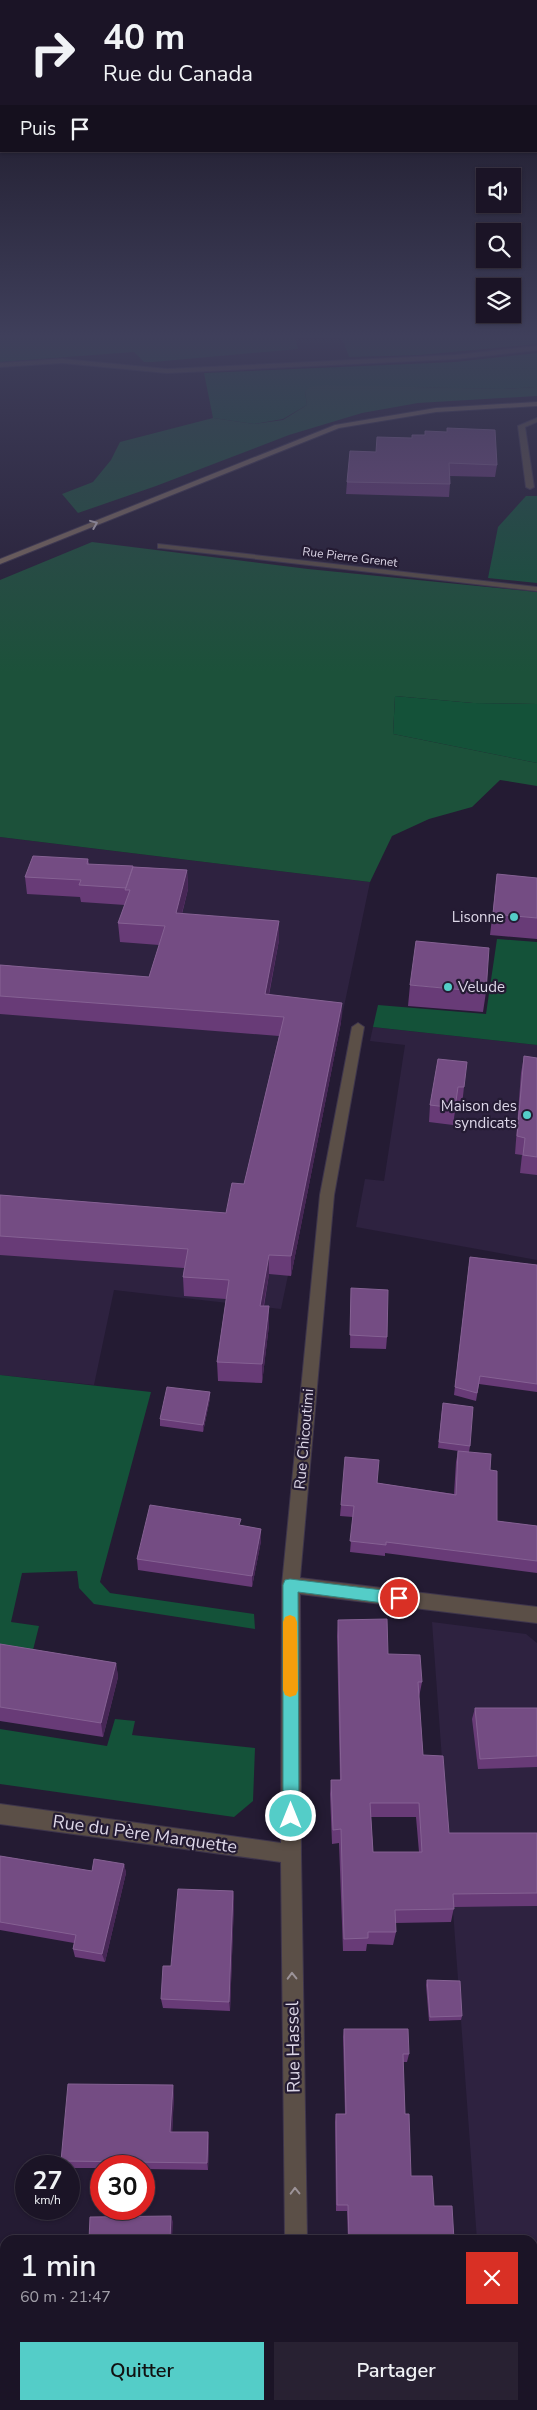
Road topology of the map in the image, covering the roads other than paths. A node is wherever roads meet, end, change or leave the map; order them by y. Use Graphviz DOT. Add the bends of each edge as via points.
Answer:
graph roads {
  1 [pos="270,447"];
  2 [pos="284,447"];
  3 [pos="524,447"];
  4 [pos="530,487"];
  5 [pos="161,546"];
  6 [pos="0,554"];
  7 [pos="0,562"];
  8 [pos="537,589"];
  9 [pos="358,1027"];
  10 [pos="290,1585"];
  11 [pos="537,1615"];
  12 [pos="0,1814"];
  13 [pos="291,1854"];
  14 [pos="296,2235"];
  1 -- 6 [label="main road"];
  7 -- 2 [label="main road, one-way"];
  3 -- 4 [label="street"];
  5 -- 8 [label="street, Rue Pierre Grenet"];
  9 -- 10 [label="street, Rue Chicoutimi" via="327,1196"];
  10 -- 11 [label="street"];
  10 -- 13 [label="street, Rue Chicoutimi"];
  12 -- 13 [label="street, Rue du Père Marquette"];
  14 -- 13 [label="street, Rue Hassel, one-way"];
}
